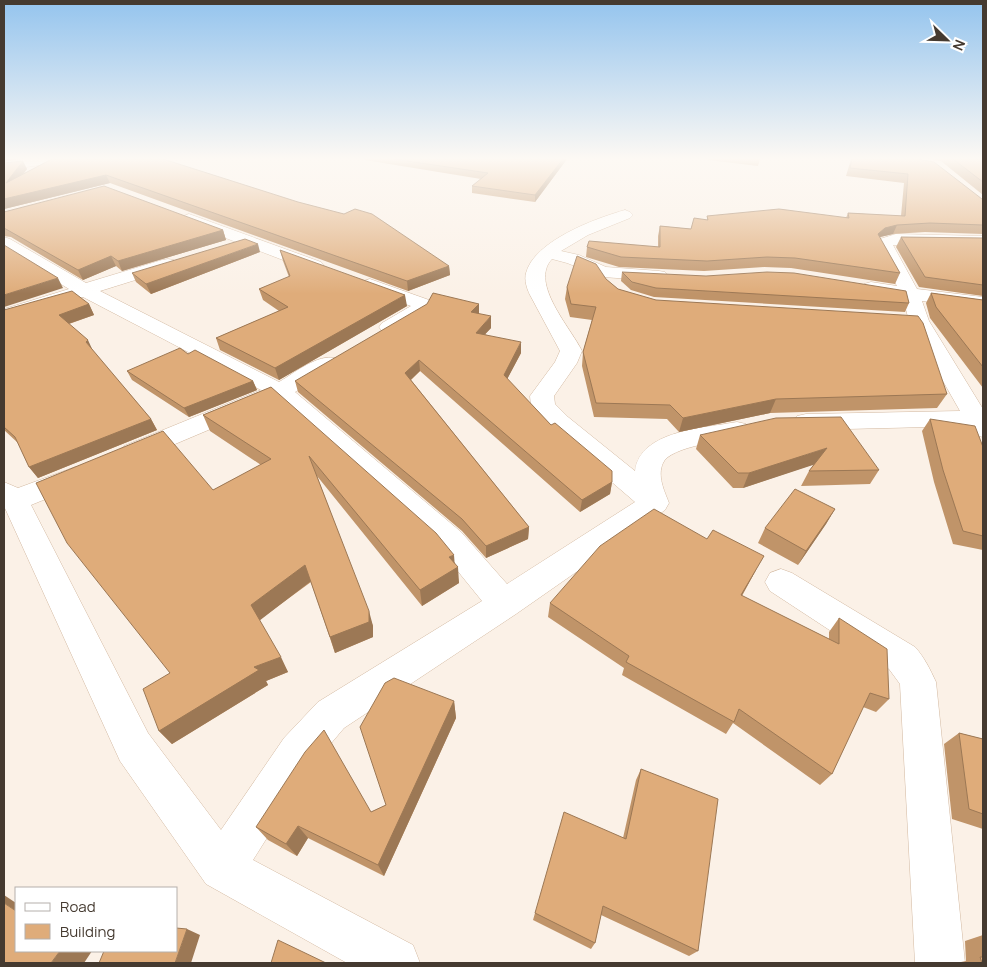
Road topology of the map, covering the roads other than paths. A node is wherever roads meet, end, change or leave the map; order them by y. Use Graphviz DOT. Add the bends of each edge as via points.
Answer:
graph roads {
  1 [pos="173,213"];
  2 [pos="625,216"];
  3 [pos="246,241"];
  4 [pos="4,242"];
  5 [pos="983,242"];
  6 [pos="218,249"];
  7 [pos="547,253"];
  8 [pos="189,258"];
  9 [pos="330,271"];
  10 [pos="603,272"];
  11 [pos="676,277"];
  12 [pos="357,281"];
  13 [pos="852,285"];
  14 [pos="84,290"];
  15 [pos="615,292"];
  16 [pos="911,294"];
  17 [pos="983,303"];
  18 [pos="4,315"];
  19 [pos="370,338"];
  20 [pos="346,352"];
  21 [pos="280,391"];
  22 [pos="981,422"];
  23 [pos="10,496"];
  24 [pos="656,502"];
  25 [pos="781,582"];
  26 [pos="504,604"];
  27 [pos="222,868"];
  28 [pos="395,963"];
  29 [pos="940,963"];
  1 -- 3 [label="street"];
  2 -- 7 [label="street" via="567,239"];
  3 -- 6 [label="street"];
  3 -- 9 [label="street"];
  4 -- 14 [label="street"];
  5 -- 16 [label="street" via="896,239 883,243"];
  7 -- 10 [label="street" via="573,259"];
  7 -- 24 [label="street" via="536,270 536,285 572,351 542,396 543,406 559,423"];
  8 -- 14 [label="street"];
  10 -- 11 [label="street"];
  10 -- 15 [label="street"];
  12 -- 19 [label="street" via="422,304 420,309"];
  13 -- 16 [label="street"];
  14 -- 18 [label="street"];
  14 -- 21 [label="street"];
  16 -- 17 [label="street"];
  16 -- 22 [label="street" via="909,320"];
  20 -- 21 [label="street"];
  21 -- 23 [label="street" via="107,463"];
  21 -- 26 [label="street" via="450,540"];
  22 -- 24 [label="street" via="770,424 670,444 656,453 649,463 647,483"];
  23 -- 27 [label="street" via="134,747"];
  24 -- 26 [label="street"];
  25 -- 29 [label="street" via="902,658 918,682"];
  26 -- 27 [label="street" via="332,715 298,752"];
  27 -- 28 [label="street"];
}
